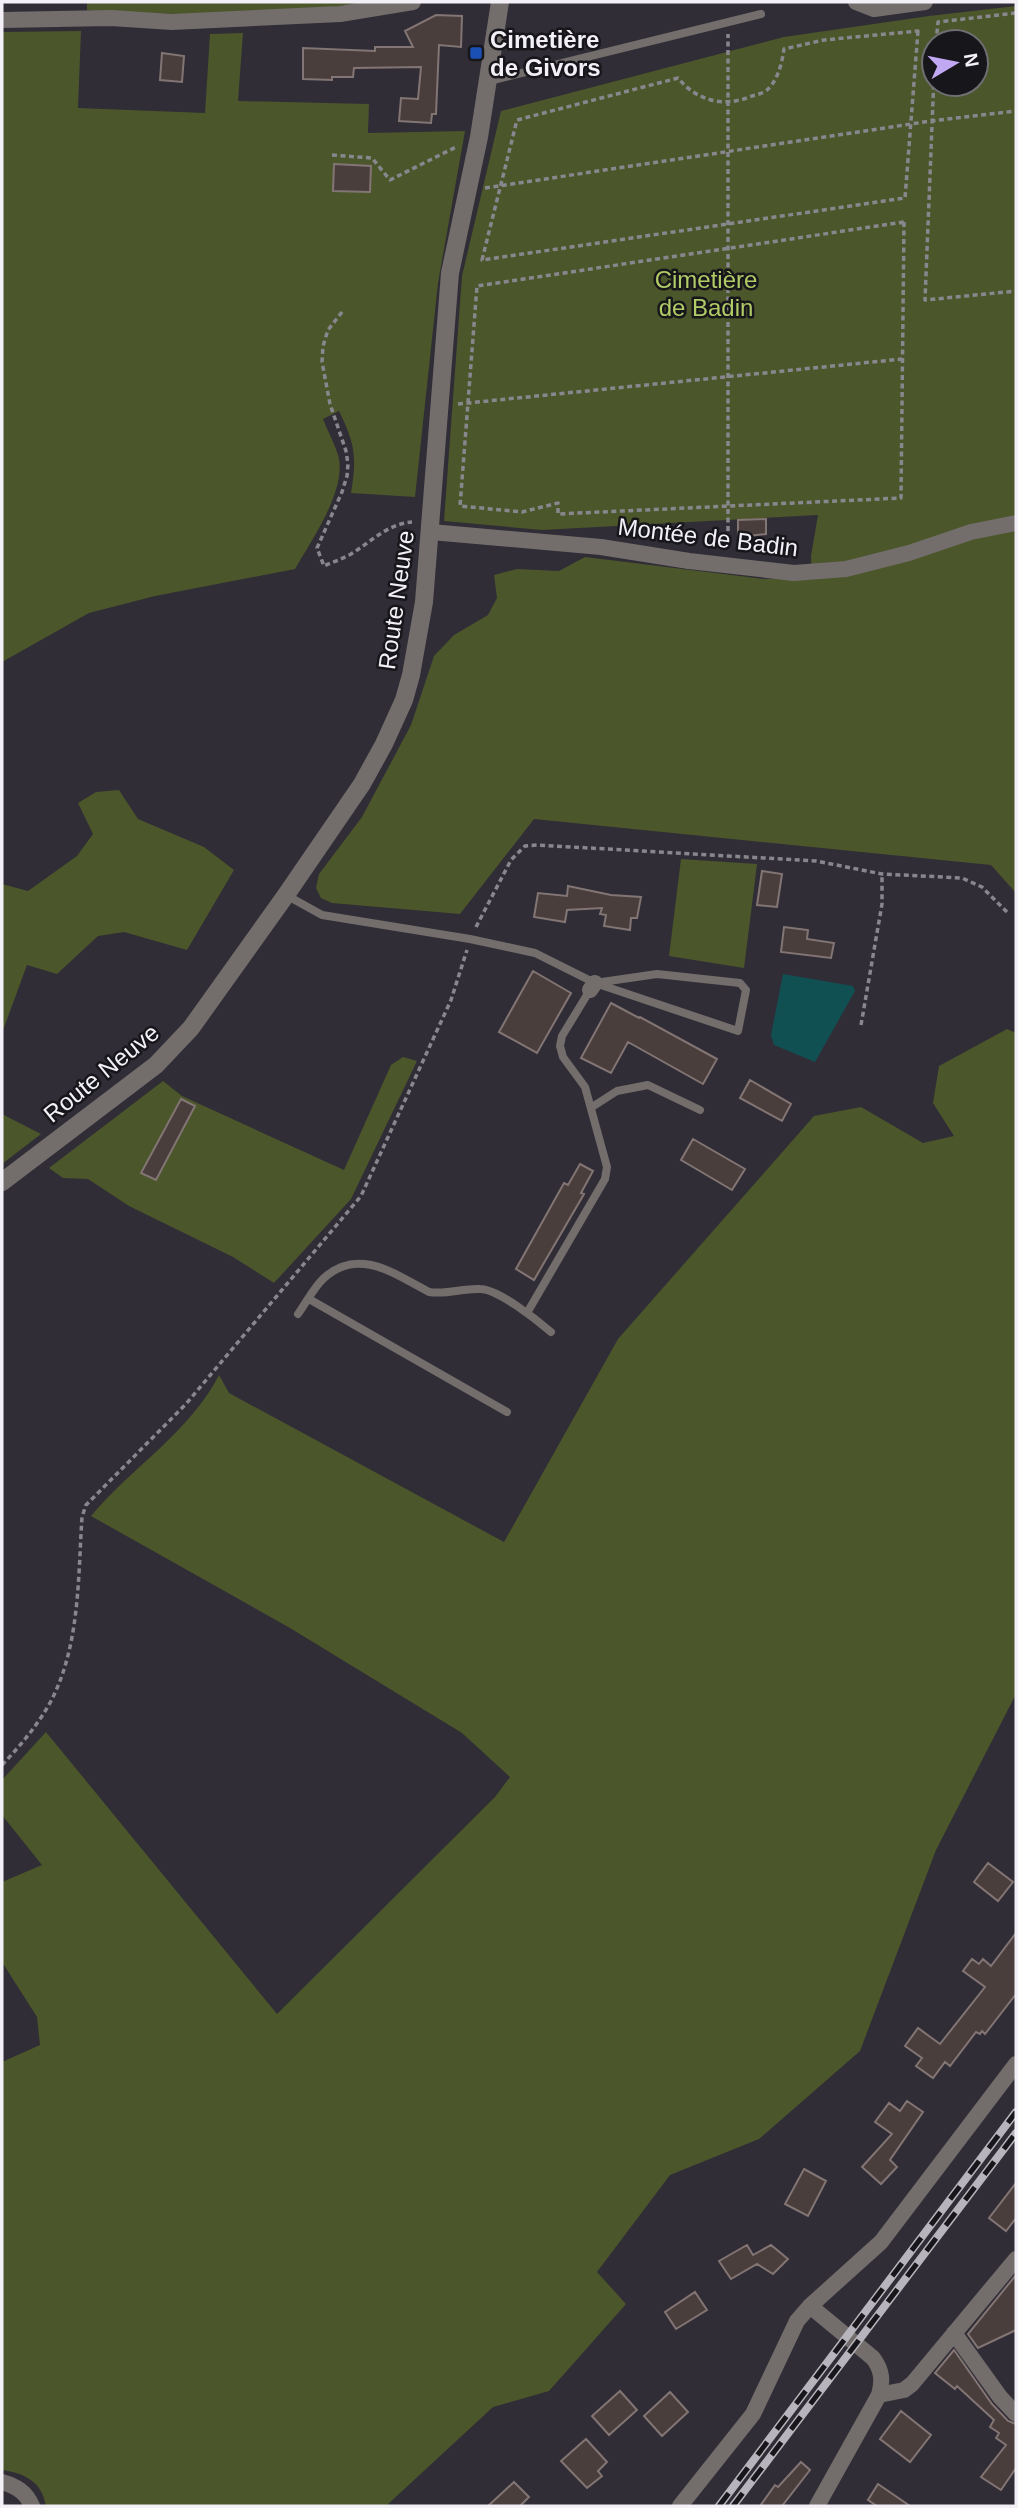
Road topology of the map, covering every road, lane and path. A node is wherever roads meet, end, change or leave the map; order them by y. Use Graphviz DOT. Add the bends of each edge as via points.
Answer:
graph roads {
  1 [pos="413,2"];
  2 [pos="500,2"];
  3 [pos="856,2"];
  4 [pos="925,2"];
  5 [pos="1016,13"];
  6 [pos="761,14"];
  7 [pos="2,20"];
  8 [pos="729,22"];
  9 [pos="937,28"];
  10 [pos="488,81"];
  11 [pos="933,98"];
  12 [pos="728,102"];
  13 [pos="1016,111"];
  14 [pos="931,121"];
  15 [pos="912,124"];
  16 [pos="479,137"];
  17 [pos="728,151"];
  18 [pos="332,155"];
  19 [pos="502,186"];
  20 [pos="470,187"];
  21 [pos="728,223"];
  22 [pos="727,248"];
  23 [pos="1016,291"];
  24 [pos="342,312"];
  25 [pos="902,359"];
  26 [pos="728,378"];
  27 [pos="468,404"];
  28 [pos="441,405"];
  29 [pos="728,508"];
  30 [pos="1016,523"];
  31 [pos="431,526"];
  32 [pos="727,565"];
  33 [pos="882,874"];
  34 [pos="286,895"];
  35 [pos="1007,912"];
  36 [pos="470,939"];
  37 [pos="593,986"];
  38 [pos="861,1026"];
  39 [pos="592,1107"];
  40 [pos="700,1110"];
  41 [pos="2,1182"];
  42 [pos="309,1299"];
  43 [pos="527,1313"];
  44 [pos="298,1314"];
  45 [pos="551,1332"];
  46 [pos="507,1412"];
  47 [pos="2,1765"];
  48 [pos="1016,2064"];
  49 [pos="1016,2259"];
  50 [pos="810,2306"];
  51 [pos="954,2333"];
  52 [pos="879,2395"];
  53 [pos="1016,2414"];
  54 [pos="2,2482"];
  55 [pos="32,2506"];
  56 [pos="680,2506"];
  57 [pos="817,2506"];
  1 -- 7 [label="street" via="340,14 172,22"];
  2 -- 10 [label="street, Route Neuve"];
  3 -- 4 [label="street" via="874,9"];
  5 -- 9 [label="path" via="938,22"];
  6 -- 8 [label="lane"];
  8 -- 10 [label="lane"];
  8 -- 12 [label="path"];
  10 -- 16 [label="street, Route Neuve"];
  11 -- 14 [label="path"];
  12 -- 15 [label="path" via="767,90 781,68 784,49 824,40 918,31"];
  12 -- 17 [label="path"];
  12 -- 19 [label="path" via="700,98 678,78 517,120"];
  13 -- 14 [label="path"];
  14 -- 15 [label="path"];
  14 -- 23 [label="path" via="925,300"];
  15 -- 17 [label="path"];
  15 -- 21 [label="path" via="905,198"];
  16 -- 18 [label="path" via="390,180 372,158"];
  16 -- 20 [label="street, Route Neuve"];
  17 -- 19 [label="path"];
  17 -- 21 [label="path"];
  19 -- 20 [label="path"];
  19 -- 21 [label="path" via="482,260"];
  20 -- 28 [label="street, Route Neuve" via="450,273"];
  21 -- 22 [label="path"];
  22 -- 25 [label="path" via="904,222"];
  22 -- 26 [label="path"];
  22 -- 27 [label="path" via="477,286"];
  24 -- 31 [label="path" via="328,330 322,362 348,464 342,492 317,548 324,566 401,523"];
  25 -- 26 [label="path"];
  25 -- 29 [label="path" via="901,498"];
  26 -- 27 [label="path"];
  26 -- 29 [label="path"];
  27 -- 28 [label="path"];
  27 -- 29 [label="path" via="460,506 522,512 558,503 558,514"];
  28 -- 31 [label="street, Route Neuve"];
  29 -- 32 [label="path"];
  30 -- 32 [label="street, Montée de Badin" via="846,569 794,573"];
  31 -- 32 [label="street, Montée de Badin"];
  31 -- 34 [label="street, Route Neuve" via="418,643 404,700 362,784"];
  33 -- 35 [label="path" via="962,878 982,887"];
  33 -- 36 [label="path" via="816,861 525,846 511,860"];
  33 -- 38 [label="path" via="882,904"];
  34 -- 36 [label="lane" via="331,918"];
  34 -- 41 [label="street, Route Neuve" via="191,1028 156,1065"];
  36 -- 37 [label="lane" via="535,953"];
  36 -- 47 [label="path" via="452,1000 361,1196 181,1410 86,1505 75,1620 63,1673 35,1726"];
  37 -- 37 [label="lane" via="738,1031 746,990 740,983 657,974"];
  37 -- 39 [label="lane" via="560,1046"];
  39 -- 40 [label="lane" via="617,1091 648,1085"];
  39 -- 43 [label="lane" via="606,1179"];
  42 -- 43 [label="lane" via="324,1278 362,1263 374,1264 429,1293 488,1290"];
  42 -- 44 [label="lane"];
  42 -- 46 [label="lane"];
  43 -- 45 [label="lane"];
  48 -- 50 [label="street" via="881,2242"];
  49 -- 51 [label="street"];
  50 -- 52 [label="street" via="873,2358 882,2377"];
  50 -- 56 [label="street" via="791,2332 753,2414"];
  51 -- 52 [label="street" via="912,2384"];
  51 -- 53 [label="street"];
  52 -- 57 [label="street"];
  54 -- 55 [label="street" via="19,2489"];
}
